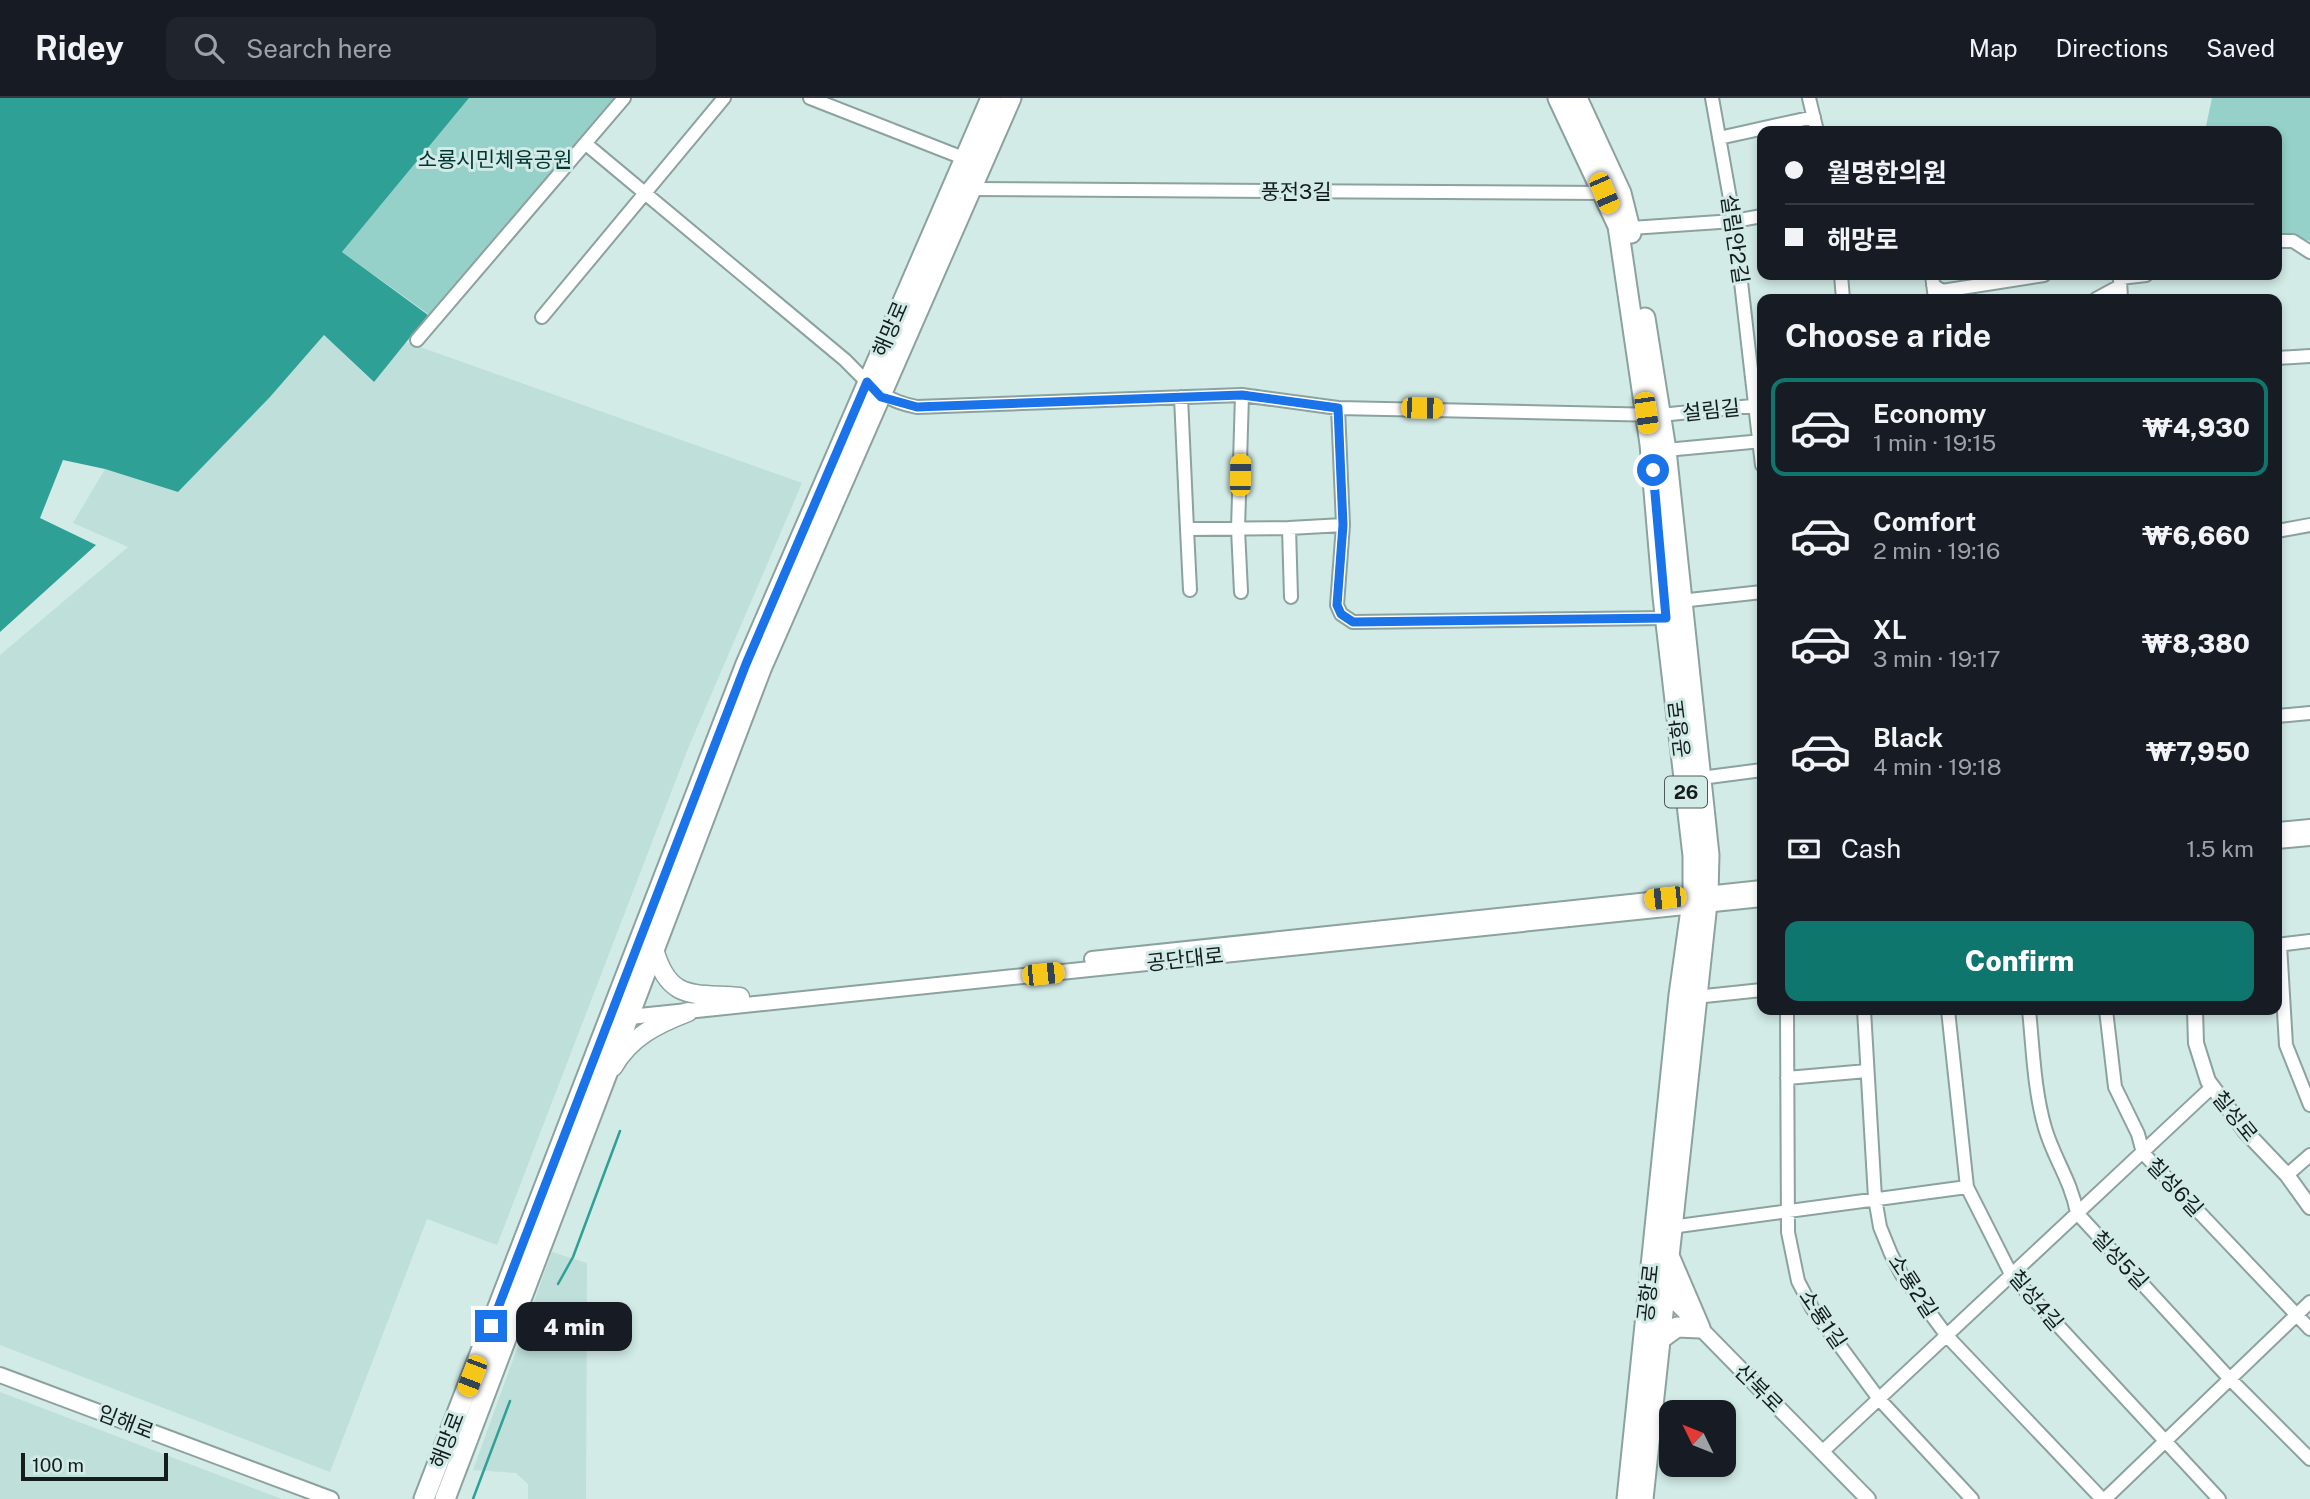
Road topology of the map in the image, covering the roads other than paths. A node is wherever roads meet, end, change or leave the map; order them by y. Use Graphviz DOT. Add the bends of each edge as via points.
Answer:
graph roads {
  1 [pos="624,98"];
  2 [pos="724,98"];
  3 [pos="810,98"];
  4 [pos="991,98"];
  5 [pos="1011,98"];
  6 [pos="1558,98"];
  7 [pos="1579,98"];
  8 [pos="1712,98"];
  9 [pos="1809,98"];
  10 [pos="1814,117"];
  11 [pos="1773,126"];
  12 [pos="1816,126"];
  13 [pos="1757,130"];
  14 [pos="1719,138"];
  15 [pos="586,144"];
  16 [pos="972,161"];
  17 [pos="970,189"];
  18 [pos="643,192"];
  19 [pos="1613,193"];
  20 [pos="1757,217"];
  21 [pos="1734,222"];
  22 [pos="1631,228"];
  23 [pos="2282,241"];
  24 [pos="2310,252"];
  25 [pos="1933,280"];
  26 [pos="2012,280"];
  27 [pos="2120,285"];
  28 [pos="2105,294"];
  29 [pos="542,317"];
  30 [pos="416,340"];
  31 [pos="2310,356"];
  32 [pos="2282,358"];
  33 [pos="867,382"];
  34 [pos="1757,390"];
  35 [pos="1242,395"];
  36 [pos="881,397"];
  37 [pos="1181,397"];
  38 [pos="1757,405"];
  39 [pos="1338,408"];
  40 [pos="1653,414"];
  41 [pos="1757,441"];
  42 [pos="1666,450"];
  43 [pos="1343,525"];
  44 [pos="2310,526"];
  45 [pos="1289,528"];
  46 [pos="1187,529"];
  47 [pos="1238,529"];
  48 [pos="2282,530"];
  49 [pos="1190,590"];
  50 [pos="1241,592"];
  51 [pos="1757,593"];
  52 [pos="1291,597"];
  53 [pos="1680,601"];
  54 [pos="1666,618"];
  55 [pos="2310,713"];
  56 [pos="2282,716"];
  57 [pos="1757,771"];
  58 [pos="1701,778"];
  59 [pos="2310,827"];
  60 [pos="2282,830"];
  61 [pos="2310,838"];
  62 [pos="2282,841"];
  63 [pos="1757,889"];
  64 [pos="1757,899"];
  65 [pos="1700,900"];
  66 [pos="2310,941"];
  67 [pos="2282,944"];
  68 [pos="654,949"];
  69 [pos="1757,991"];
  70 [pos="2282,995"];
  71 [pos="740,997"];
  72 [pos="1695,997"];
  73 [pos="688,1012"];
  74 [pos="620,1014"];
  75 [pos="1787,1015"];
  76 [pos="1864,1015"];
  77 [pos="1949,1015"];
  78 [pos="2030,1015"];
  79 [pos="2107,1015"];
  80 [pos="2195,1015"];
  81 [pos="1867,1071"];
  82 [pos="608,1076"];
  83 [pos="1787,1078"];
  84 [pos="2212,1087"];
  85 [pos="2310,1105"];
  86 [pos="2143,1153"];
  87 [pos="2310,1155"];
  88 [pos="2287,1175"];
  89 [pos="1967,1187"];
  90 [pos="1875,1198"];
  91 [pos="2310,1207"];
  92 [pos="1788,1209"];
  93 [pos="2077,1213"];
  94 [pos="1671,1227"];
  95 [pos="1668,1252"];
  96 [pos="2012,1276"];
  97 [pos="1657,1285"];
  98 [pos="2310,1303"];
  99 [pos="2296,1315"];
  100 [pos="1700,1328"];
  101 [pos="2310,1329"];
  102 [pos="1947,1336"];
  103 [pos="1659,1340"];
  104 [pos="0,1375"];
  105 [pos="2230,1379"];
  106 [pos="1879,1399"];
  107 [pos="2165,1443"];
  108 [pos="1822,1452"];
  109 [pos="2310,1459"];
  110 [pos="331,1499"];
  111 [pos="425,1499"];
  112 [pos="445,1499"];
  113 [pos="1627,1499"];
  114 [pos="1643,1499"];
  115 [pos="1868,1499"];
  116 [pos="1972,1499"];
  117 [pos="2103,1499"];
  118 [pos="2218,1499"];
  1 -- 15 [label="street"];
  2 -- 18 [label="street"];
  3 -- 16 [label="street"];
  4 -- 16 [label="main road, 해망로"];
  5 -- 16 [label="main road, 해망로"];
  6 -- 19 [label="main road, 공항로 / 26"];
  7 -- 19 [label="main road, 공항로 / 26"];
  8 -- 14 [label="street, 설림안2길"];
  9 -- 10 [label="street"];
  10 -- 11 [label="street"];
  10 -- 12 [label="street"];
  13 -- 14 [label="street"];
  14 -- 21 [label="street, 설림안2길"];
  15 -- 18 [label="street"];
  15 -- 30 [label="street"];
  16 -- 17 [label="main road, 해망로"];
  16 -- 33 [label="main road, 해망로"];
  17 -- 19 [label="street, 풍전3길"];
  17 -- 36 [label="main road, 해망로"];
  18 -- 29 [label="street"];
  18 -- 33 [label="street"];
  19 -- 22 [label="main road, 공항로 / 26"];
  19 -- 40 [label="main road, 공항로 / 26"];
  20 -- 21 [label="street"];
  21 -- 22 [label="street"];
  21 -- 34 [label="street, 설림안2길"];
  22 -- 40 [label="main road, 공항로 / 26"];
  23 -- 24 [label="street" via="2293,241"];
  25 -- 26 [label="street" via="1942,291"];
  27 -- 28 [label="street"];
  31 -- 32 [label="street"];
  33 -- 36 [label="street"];
  33 -- 74 [label="main road, 해망로" via="746,664"];
  35 -- 37 [label="street, 설림길"];
  35 -- 39 [label="street, 설림길"];
  35 -- 47 [label="street"];
  36 -- 37 [label="street, 설림길" via="917,407"];
  36 -- 68 [label="main road, 해망로" via="761,669"];
  37 -- 46 [label="street"];
  38 -- 40 [label="street, 설림길"];
  39 -- 40 [label="street, 설림길"];
  39 -- 43 [label="street"];
  40 -- 42 [label="main road, 공항로 / 26"];
  40 -- 54 [label="main road, 공항로 / 26"];
  41 -- 42 [label="street"];
  42 -- 53 [label="main road, 공항로 / 26"];
  43 -- 45 [label="street"];
  43 -- 54 [label="street" via="1337,605 1353,622"];
  44 -- 48 [label="street"];
  45 -- 47 [label="street"];
  45 -- 52 [label="street"];
  46 -- 47 [label="street"];
  46 -- 49 [label="street"];
  47 -- 50 [label="street"];
  51 -- 53 [label="street"];
  53 -- 58 [label="main road, 공항로 / 26"];
  54 -- 65 [label="main road, 공항로 / 26"];
  55 -- 56 [label="street"];
  57 -- 58 [label="street"];
  58 -- 65 [label="main road, 공항로 / 26" via="1709,855"];
  59 -- 60 [label="street"];
  61 -- 62 [label="street"];
  63 -- 65 [label="street, 공단대로"];
  64 -- 65 [label="street, 공단대로"];
  65 -- 71 [label="street, 공단대로"];
  65 -- 72 [label="main road, 공항로 / 26"];
  65 -- 73 [label="street, 공단대로"];
  65 -- 97 [label="main road, 공항로 / 26"];
  66 -- 67 [label="street"];
  68 -- 71 [label="main road" via="665,980 675,987 689,993"];
  68 -- 74 [label="main road, 해망로"];
  69 -- 72 [label="street"];
  70 -- 85 [label="street" via="2286,1045"];
  71 -- 74 [label="street, 공단대로"];
  72 -- 94 [label="main road, 공항로 / 26"];
  73 -- 74 [label="street, 공단대로"];
  73 -- 82 [label="main road" via="643,1033"];
  74 -- 82 [label="main road, 해망로"];
  74 -- 111 [label="main road, 해망로"];
  75 -- 83 [label="street, 소룡1길"];
  76 -- 81 [label="street, 소룡2길"];
  77 -- 89 [label="street, 칠성4길"];
  78 -- 93 [label="street, 칠성5길" via="2038,1100 2049,1139 2073,1187"];
  79 -- 86 [label="street, 칠성6길" via="2115,1087"];
  80 -- 84 [label="street, 칠성로" via="2196,1043"];
  81 -- 83 [label="street"];
  81 -- 90 [label="street, 소룡2길"];
  82 -- 112 [label="main road, 해망로"];
  83 -- 92 [label="street, 소룡1길"];
  84 -- 86 [label="street"];
  84 -- 88 [label="street, 칠성로"];
  86 -- 93 [label="street"];
  86 -- 99 [label="street, 칠성6길"];
  87 -- 88 [label="street"];
  88 -- 91 [label="street, 칠성로"];
  89 -- 90 [label="street"];
  89 -- 96 [label="street, 칠성4길"];
  90 -- 92 [label="street"];
  90 -- 102 [label="street, 소룡2길" via="1891,1254"];
  92 -- 94 [label="street"];
  92 -- 106 [label="street, 소룡1길" via="1798,1281 1812,1308"];
  93 -- 96 [label="street"];
  93 -- 105 [label="street, 칠성5길"];
  94 -- 95 [label="main road, 공항로 / 26"];
  95 -- 97 [label="main road, 공항로 / 26"];
  95 -- 100 [label="main road"];
  96 -- 102 [label="street"];
  96 -- 107 [label="street, 칠성4길"];
  97 -- 100 [label="street, 산북로"];
  97 -- 103 [label="main road, 공항로 / 26"];
  97 -- 113 [label="main road, 공항로 / 26"];
  98 -- 99 [label="street"];
  99 -- 101 [label="street, 칠성6길"];
  99 -- 105 [label="street"];
  100 -- 103 [label="main road" via="1677,1327"];
  100 -- 108 [label="street, 산북로"];
  102 -- 106 [label="street"];
  102 -- 117 [label="street, 소룡2길"];
  103 -- 114 [label="main road, 공항로 / 26"];
  104 -- 110 [label="street, 임해로"];
  105 -- 107 [label="street"];
  105 -- 109 [label="street, 칠성5길"];
  106 -- 108 [label="street"];
  106 -- 116 [label="street, 소룡1길"];
  107 -- 117 [label="street"];
  107 -- 118 [label="street, 칠성4길"];
  108 -- 115 [label="street, 산북로"];
}
